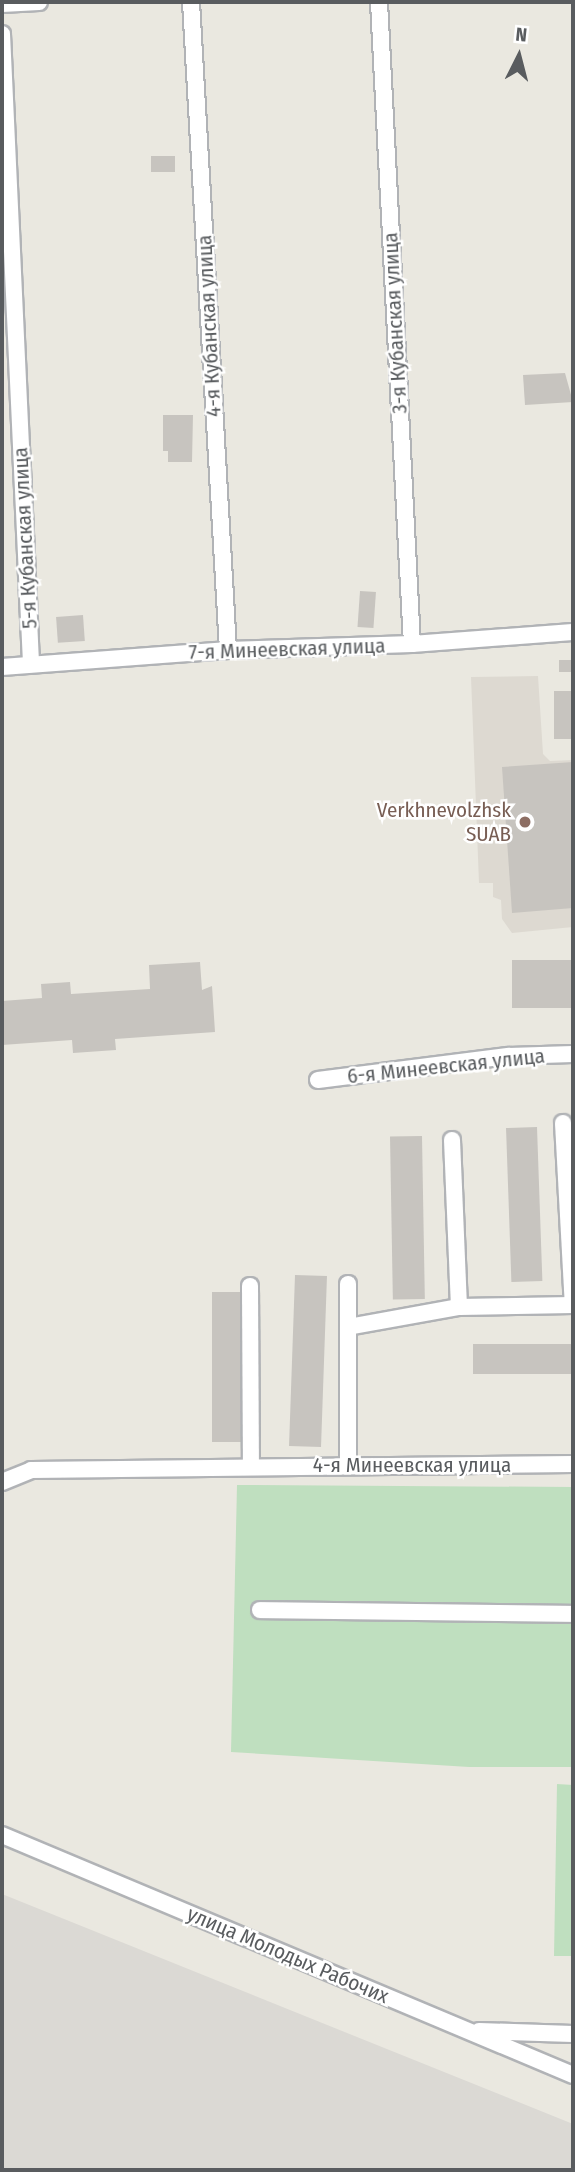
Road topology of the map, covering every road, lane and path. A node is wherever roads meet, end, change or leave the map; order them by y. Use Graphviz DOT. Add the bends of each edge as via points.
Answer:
graph roads {
  1 [pos="39,2"];
  2 [pos="191,2"];
  3 [pos="379,2"];
  4 [pos="2,4"];
  5 [pos="2,34"];
  6 [pos="573,632"];
  7 [pos="412,644"];
  8 [pos="228,650"];
  9 [pos="31,664"];
  10 [pos="2,667"];
  11 [pos="573,1054"];
  12 [pos="318,1080"];
  13 [pos="563,1123"];
  14 [pos="452,1140"];
  15 [pos="348,1284"];
  16 [pos="250,1286"];
  17 [pos="573,1305"];
  18 [pos="459,1307"];
  19 [pos="348,1327"];
  20 [pos="573,1464"];
  21 [pos="251,1465"];
  22 [pos="348,1465"];
  23 [pos="2,1482"];
  24 [pos="260,1610"];
  25 [pos="573,1614"];
  26 [pos="2,1835"];
  27 [pos="469,2031"];
  28 [pos="573,2034"];
  29 [pos="573,2075"];
  1 -- 4 [label="street"];
  2 -- 8 [label="street, 4-я Кубанская улица"];
  3 -- 7 [label="street, 3-я Кубанская улица"];
  5 -- 9 [label="street, 5-я Кубанская улица"];
  6 -- 7 [label="street, 7-я Минеевская улица"];
  7 -- 8 [label="street, 7-я Минеевская улица"];
  8 -- 9 [label="street, 7-я Минеевская улица"];
  9 -- 10 [label="street, 7-я Минеевская улица"];
  11 -- 12 [label="street, 6-я Минеевская улица" via="509,1056"];
  13 -- 17 [label="street"];
  14 -- 18 [label="street"];
  15 -- 19 [label="street"];
  16 -- 21 [label="street"];
  17 -- 18 [label="street"];
  18 -- 19 [label="street"];
  19 -- 22 [label="street"];
  20 -- 22 [label="street, 4-я Минеевская улица"];
  21 -- 22 [label="street, 4-я Минеевская улица"];
  21 -- 23 [label="street, 4-я Минеевская улица" via="31,1470"];
  24 -- 25 [label="street"];
  26 -- 27 [label="street, улица Молодых Рабочих"];
  27 -- 28 [label="street"];
  27 -- 29 [label="street, улица Молодых Рабочих"];
}
